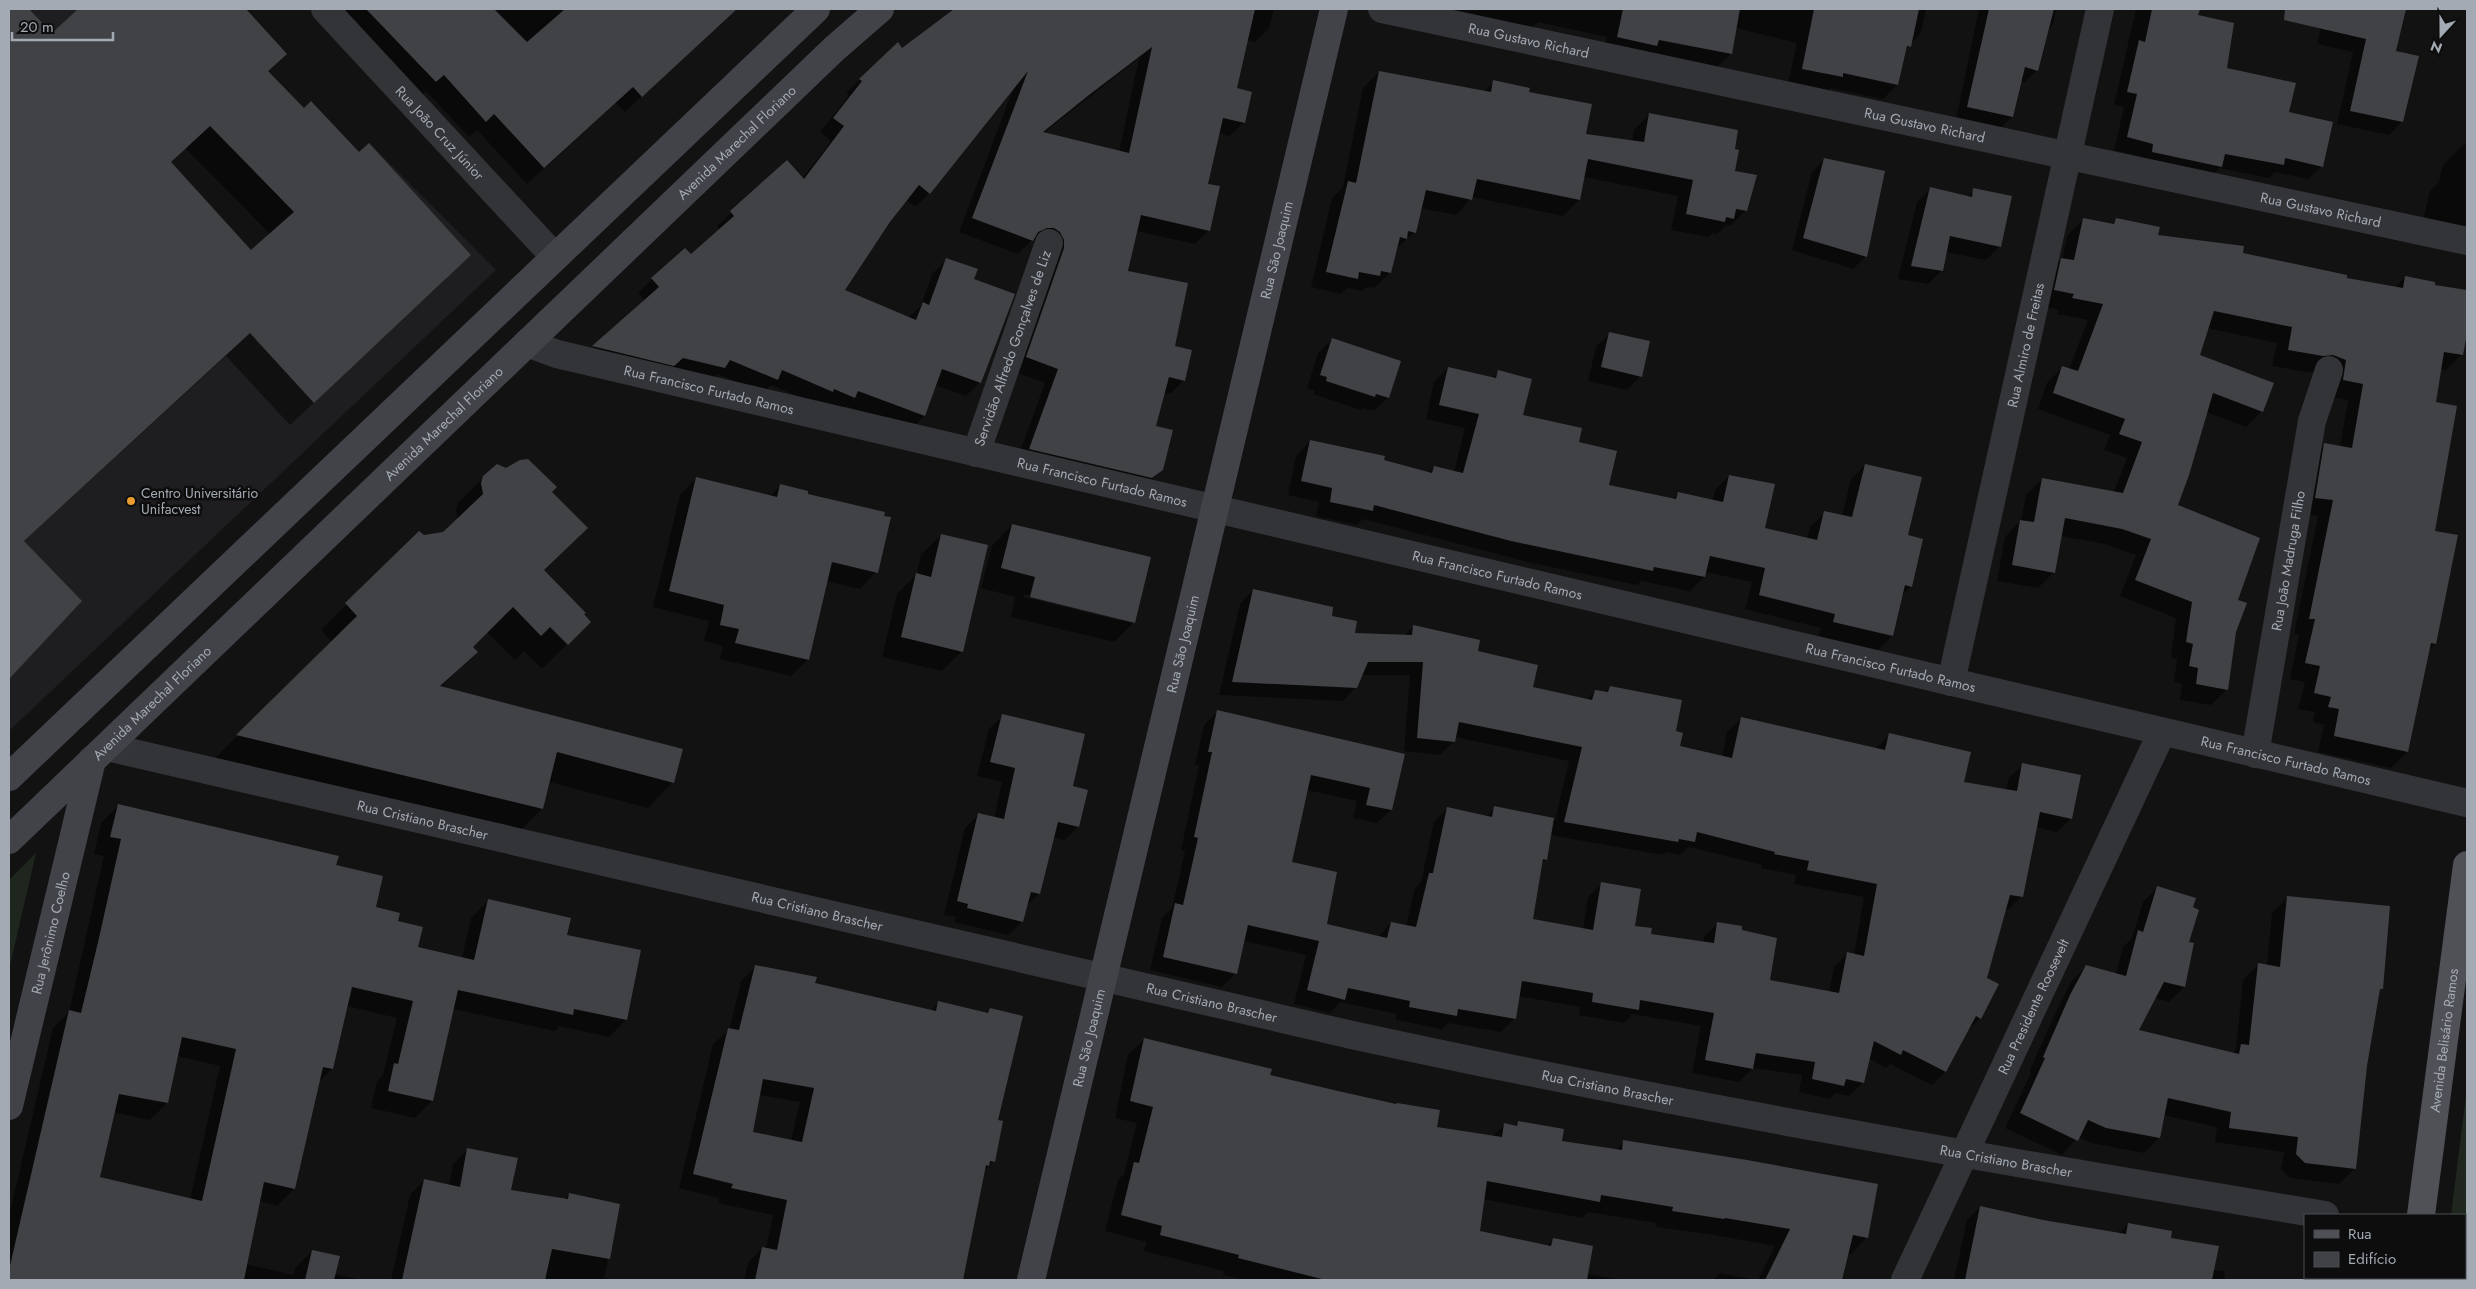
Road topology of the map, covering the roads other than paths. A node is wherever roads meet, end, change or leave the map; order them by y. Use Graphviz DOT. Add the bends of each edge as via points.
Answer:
graph roads {
  1 [pos="325,9"];
  2 [pos="816,9"];
  3 [pos="880,9"];
  4 [pos="1334,9"];
  5 [pos="1382,9"];
  6 [pos="2100,9"];
  7 [pos="2067,155"];
  8 [pos="2467,241"];
  9 [pos="1049,243"];
  10 [pos="554,256"];
  11 [pos="527,343"];
  12 [pos="2329,370"];
  13 [pos="976,453"];
  14 [pos="1215,509"];
  15 [pos="1951,682"];
  16 [pos="2162,732"];
  17 [pos="99,753"];
  18 [pos="2255,754"];
  19 [pos="9,777"];
  20 [pos="2467,803"];
  21 [pos="9,840"];
  22 [pos="2467,865"];
  23 [pos="1103,977"];
  24 [pos="9,1106"];
  25 [pos="1964,1155"];
  26 [pos="2319,1214"];
  27 [pos="2421,1214"];
  28 [pos="1031,1280"];
  29 [pos="1905,1280"];
  1 -- 10 [label="street, Rua João Cruz Júnior"];
  2 -- 10 [label="main road"];
  3 -- 11 [label="main road, Avenida Marechal Floriano" via="834,49"];
  4 -- 14 [label="main road, Rua São Joaquim"];
  5 -- 7 [label="street, Rua Gustavo Richard"];
  6 -- 7 [label="street, Rua Almiro de Freitas"];
  7 -- 8 [label="street, Rua Gustavo Richard"];
  7 -- 15 [label="street, Rua Almiro de Freitas"];
  9 -- 13 [label="street, Servidão Alfredo Gonçalves de Liz"];
  10 -- 19 [label="main road"];
  11 -- 13 [label="street, Rua Francisco Furtado Ramos" via="558,354"];
  11 -- 17 [label="main road, Avenida Marechal Floriano"];
  12 -- 18 [label="street, Rua João Madruga Filho" via="2312,421"];
  13 -- 14 [label="street, Rua Francisco Furtado Ramos"];
  14 -- 15 [label="street, Rua Francisco Furtado Ramos"];
  14 -- 23 [label="main road, Rua São Joaquim"];
  15 -- 16 [label="street, Rua Francisco Furtado Ramos"];
  16 -- 18 [label="street, Rua Francisco Furtado Ramos"];
  16 -- 25 [label="street, Rua Presidente Roosevelt"];
  17 -- 21 [label="main road, Avenida Marechal Floriano"];
  17 -- 23 [label="street, Rua Cristiano Brascher"];
  17 -- 24 [label="main road, Rua Jerônimo Coelho"];
  18 -- 20 [label="street, Rua Francisco Furtado Ramos"];
  22 -- 27 [label="main road, Avenida Belisário Ramos"];
  23 -- 25 [label="street, Rua Cristiano Brascher" via="1544,1077"];
  23 -- 28 [label="main road, Rua São Joaquim"];
  25 -- 26 [label="street, Rua Cristiano Brascher"];
  25 -- 29 [label="street, Rua Presidente Roosevelt"];
}
